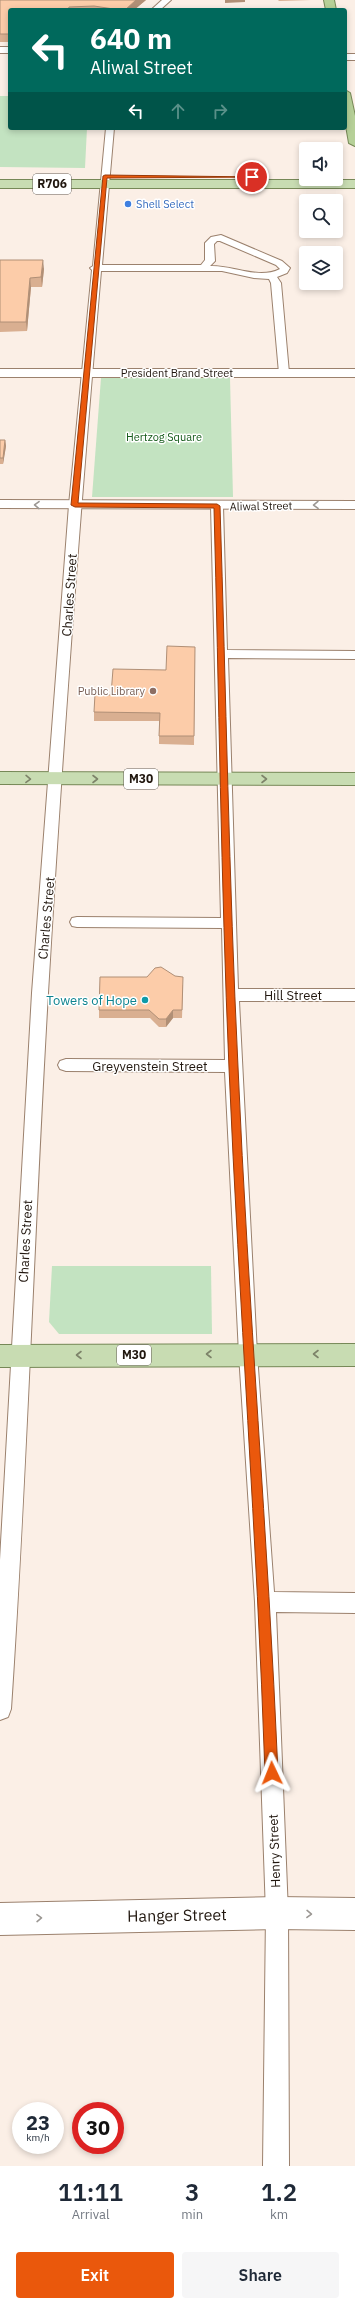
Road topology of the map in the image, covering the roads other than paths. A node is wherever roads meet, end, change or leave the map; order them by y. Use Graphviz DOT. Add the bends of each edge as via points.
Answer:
graph roads {
  1 [pos="172,1"];
  2 [pos="159,8"];
  3 [pos="347,103"];
  4 [pos="110,130"];
  5 [pos="355,143"];
  6 [pos="0,176"];
  7 [pos="299,177"];
  8 [pos="343,177"];
  9 [pos="355,177"];
  10 [pos="104,180"];
  11 [pos="0,184"];
  12 [pos="355,184"];
  13 [pos="95,268"];
  14 [pos="199,269"];
  15 [pos="272,276"];
  16 [pos="0,373"];
  17 [pos="284,373"];
  18 [pos="355,373"];
  19 [pos="87,374"];
  20 [pos="0,504"];
  21 [pos="75,505"];
  22 [pos="355,505"];
  23 [pos="217,506"];
  24 [pos="221,654"];
  25 [pos="355,655"];
  26 [pos="0,778"];
  27 [pos="56,779"];
  28 [pos="225,779"];
  29 [pos="355,779"];
  30 [pos="77,922"];
  31 [pos="229,923"];
  32 [pos="231,995"];
  33 [pos="355,995"];
  34 [pos="66,1065"];
  35 [pos="233,1066"];
  36 [pos="248,1354"];
  37 [pos="355,1354"];
  38 [pos="10,1356"];
  39 [pos="4,1598"];
  40 [pos="265,1602"];
  41 [pos="355,1603"];
  42 [pos="0,1709"];
  43 [pos="277,1913"];
  44 [pos="355,1914"];
  45 [pos="0,1918"];
  46 [pos="276,2166"];
  1 -- 2 [label="street"];
  3 -- 5 [label="highway"];
  4 -- 10 [label="street, Charles Street"];
  6 -- 10 [label="main road, R706"];
  7 -- 10 [label="main road, R706"];
  8 -- 9 [label="main road"];
  10 -- 11 [label="main road, R706"];
  10 -- 12 [label="main road, R706"];
  10 -- 13 [label="street, Charles Street"];
  13 -- 14 [label="street"];
  13 -- 19 [label="street, Charles Street"];
  14 -- 15 [label="street" via="223,269 255,276"];
  14 -- 15 [label="street" via="210,261 209,243 221,238 283,265 284,271"];
  15 -- 17 [label="street" via="276,283"];
  16 -- 19 [label="street, President Brand Street"];
  17 -- 18 [label="street, President Brand Street"];
  17 -- 19 [label="street, President Brand Street"];
  19 -- 21 [label="street, Charles Street"];
  21 -- 20 [label="street, Aliwal Street, one-way"];
  21 -- 23 [label="street, Aliwal Street"];
  21 -- 27 [label="street, Charles Street"];
  22 -- 23 [label="street, Aliwal Street, one-way"];
  23 -- 24 [label="street, Henry Street"];
  24 -- 25 [label="street"];
  24 -- 28 [label="street, Henry Street"];
  26 -- 27 [label="main road, M30, one-way"];
  27 -- 28 [label="main road, M30, one-way"];
  27 -- 38 [label="street, Charles Street"];
  28 -- 29 [label="main road, M30, one-way"];
  28 -- 31 [label="street, Henry Street"];
  30 -- 31 [label="street"];
  31 -- 32 [label="street, Henry Street"];
  32 -- 33 [label="street, Hill Street"];
  32 -- 35 [label="street, Henry Street"];
  34 -- 35 [label="street, Greyvenstein Street"];
  35 -- 36 [label="street, Henry Street"];
  37 -- 36 [label="main road, M30, one-way"];
  36 -- 38 [label="main road, M30, one-way"];
  36 -- 40 [label="street, Henry Street"];
  38 -- 39 [label="street, Charles Street"];
  39 -- 42 [label="street, Charles Street"];
  40 -- 41 [label="street"];
  40 -- 43 [label="street, Henry Street"];
  43 -- 44 [label="main road, Hanger Street, one-way"];
  45 -- 43 [label="main road, Hanger Street, one-way"];
  43 -- 46 [label="street, Henry Street"];
}
